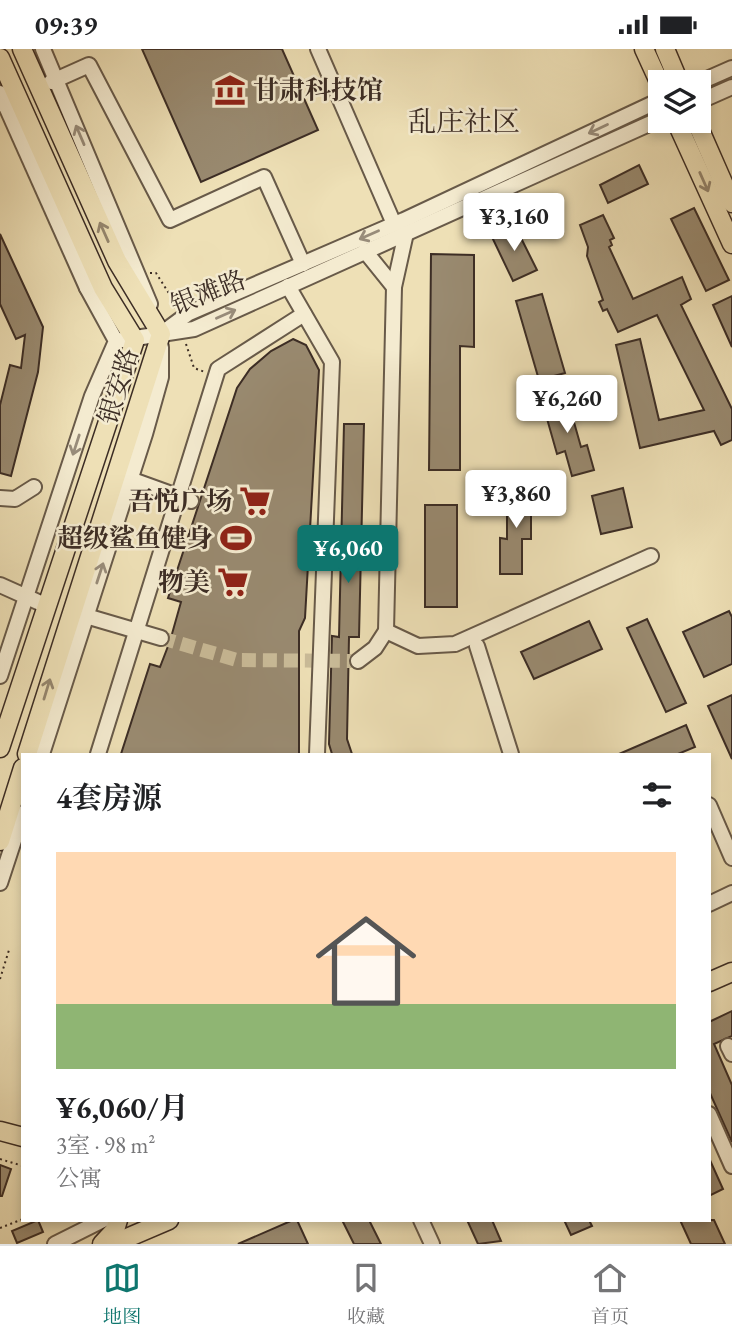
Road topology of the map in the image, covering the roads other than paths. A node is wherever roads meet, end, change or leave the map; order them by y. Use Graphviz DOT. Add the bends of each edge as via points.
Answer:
graph roads {
  1 [pos="22,49"];
  2 [pos="43,49"];
  3 [pos="318,49"];
  4 [pos="644,49"];
  5 [pos="664,49"];
  6 [pos="0,58"];
  7 [pos="732,68"];
  8 [pos="654,70"];
  9 [pos="674,70"];
  10 [pos="711,77"];
  11 [pos="57,79"];
  12 [pos="39,87"];
  13 [pos="732,87"];
  14 [pos="0,93"];
  15 [pos="711,96"];
  16 [pos="648,106"];
  17 [pos="648,123"];
  18 [pos="681,133"];
  19 [pos="701,133"];
  20 [pos="732,203"];
  21 [pos="400,228"];
  22 [pos="732,244"];
  23 [pos="365,251"];
  24 [pos="303,264"];
  25 [pos="95,271"];
  26 [pos="288,286"];
  27 [pos="394,287"];
  28 [pos="87,288"];
  29 [pos="304,314"];
  30 [pos="161,334"];
  31 [pos="135,339"];
  32 [pos="116,341"];
  33 [pos="130,479"];
  34 [pos="34,487"];
  35 [pos="0,498"];
  36 [pos="183,498"];
  37 [pos="650,556"];
  38 [pos="0,585"];
  39 [pos="26,598"];
  40 [pos="47,605"];
  41 [pos="86,616"];
  42 [pos="138,631"];
  43 [pos="386,631"];
  44 [pos="161,638"];
  45 [pos="477,646"];
  46 [pos="358,661"];
  47 [pos="0,676"];
  48 [pos="0,748"];
  49 [pos="27,753"];
  50 [pos="42,753"];
  51 [pos="98,753"];
  52 [pos="317,753"];
  53 [pos="511,753"];
  54 [pos="21,781"];
  55 [pos="711,810"];
  56 [pos="21,818"];
  57 [pos="12,840"];
  58 [pos="732,858"];
  59 [pos="0,883"];
  60 [pos="732,893"];
  61 [pos="711,903"];
  62 [pos="732,972"];
  63 [pos="711,981"];
  64 [pos="0,1131"];
  65 [pos="21,1136"];
  66 [pos="713,1137"];
  67 [pos="732,1166"];
  68 [pos="99,1222"];
  69 [pos="117,1222"];
  70 [pos="166,1222"];
  71 [pos="422,1222"];
  72 [pos="140,1239"];
  73 [pos="55,1244"];
  74 [pos="102,1244"];
  75 [pos="113,1244"];
  76 [pos="432,1244"];
  1 -- 12 [label="main road, 银安路"];
  2 -- 11 [label="street"];
  3 -- 21 [label="street"];
  4 -- 8 [label="main road"];
  5 -- 9 [label="main road"];
  6 -- 25 [label="main road, 银安路"];
  7 -- 10 [label="street"];
  11 -- 12 [label="street"];
  11 -- 24 [label="street" via="89,65 170,220 264,177"];
  30 -- 11 [label="street, one-way"];
  30 -- 12 [label="main road, 银安路, one-way" via="117,261"];
  13 -- 15 [label="street"];
  14 -- 28 [label="street"];
  16 -- 21 [label="street, 银滩路, one-way"];
  17 -- 21 [label="street, 银滩路"];
  18 -- 22 [label="main road, one-way"];
  19 -- 20 [label="main road"];
  21 -- 23 [label="street, 银滩路"];
  21 -- 24 [label="street, 银滩路, one-way"];
  21 -- 27 [label="street"];
  23 -- 26 [label="street, 银滩路"];
  23 -- 27 [label="street"];
  24 -- 30 [label="street, 银滩路" via="189,313"];
  25 -- 28 [label="street"];
  25 -- 31 [label="main road, 银安路"];
  26 -- 29 [label="street"];
  30 -- 26 [label="street, 银滩路, one-way" via="194,329"];
  27 -- 43 [label="street"];
  28 -- 32 [label="street"];
  29 -- 36 [label="street" via="218,369"];
  29 -- 52 [label="street" via="332,362"];
  30 -- 31 [label="street"];
  30 -- 33 [label="street" via="161,377"];
  49 -- 30 [label="main road, 银安路, one-way"];
  31 -- 32 [label="street"];
  31 -- 40 [label="main road, 银安路"];
  32 -- 39 [label="street, one-way" via="92,396"];
  33 -- 36 [label="street"];
  41 -- 33 [label="street, one-way"];
  34 -- 35 [label="street" via="15,499"];
  36 -- 42 [label="street"];
  37 -- 43 [label="street" via="455,644 418,646"];
  38 -- 39 [label="street"];
  39 -- 40 [label="street"];
  39 -- 47 [label="street"];
  40 -- 48 [label="main road, 银安路"];
  41 -- 42 [label="street"];
  41 -- 50 [label="street"];
  42 -- 44 [label="street"];
  42 -- 51 [label="street"];
  43 -- 46 [label="street" via="375,648"];
  45 -- 53 [label="street"];
  54 -- 57 [label="main road"];
  55 -- 58 [label="street"];
  56 -- 57 [label="street"];
  57 -- 59 [label="street"];
  60 -- 61 [label="street"];
  62 -- 63 [label="main road"];
  64 -- 65 [label="main road"];
  66 -- 67 [label="street"];
  68 -- 73 [label="street"];
  69 -- 74 [label="main road"];
  70 -- 72 [label="main road"];
  71 -- 76 [label="street"];
  72 -- 75 [label="main road"];
}
